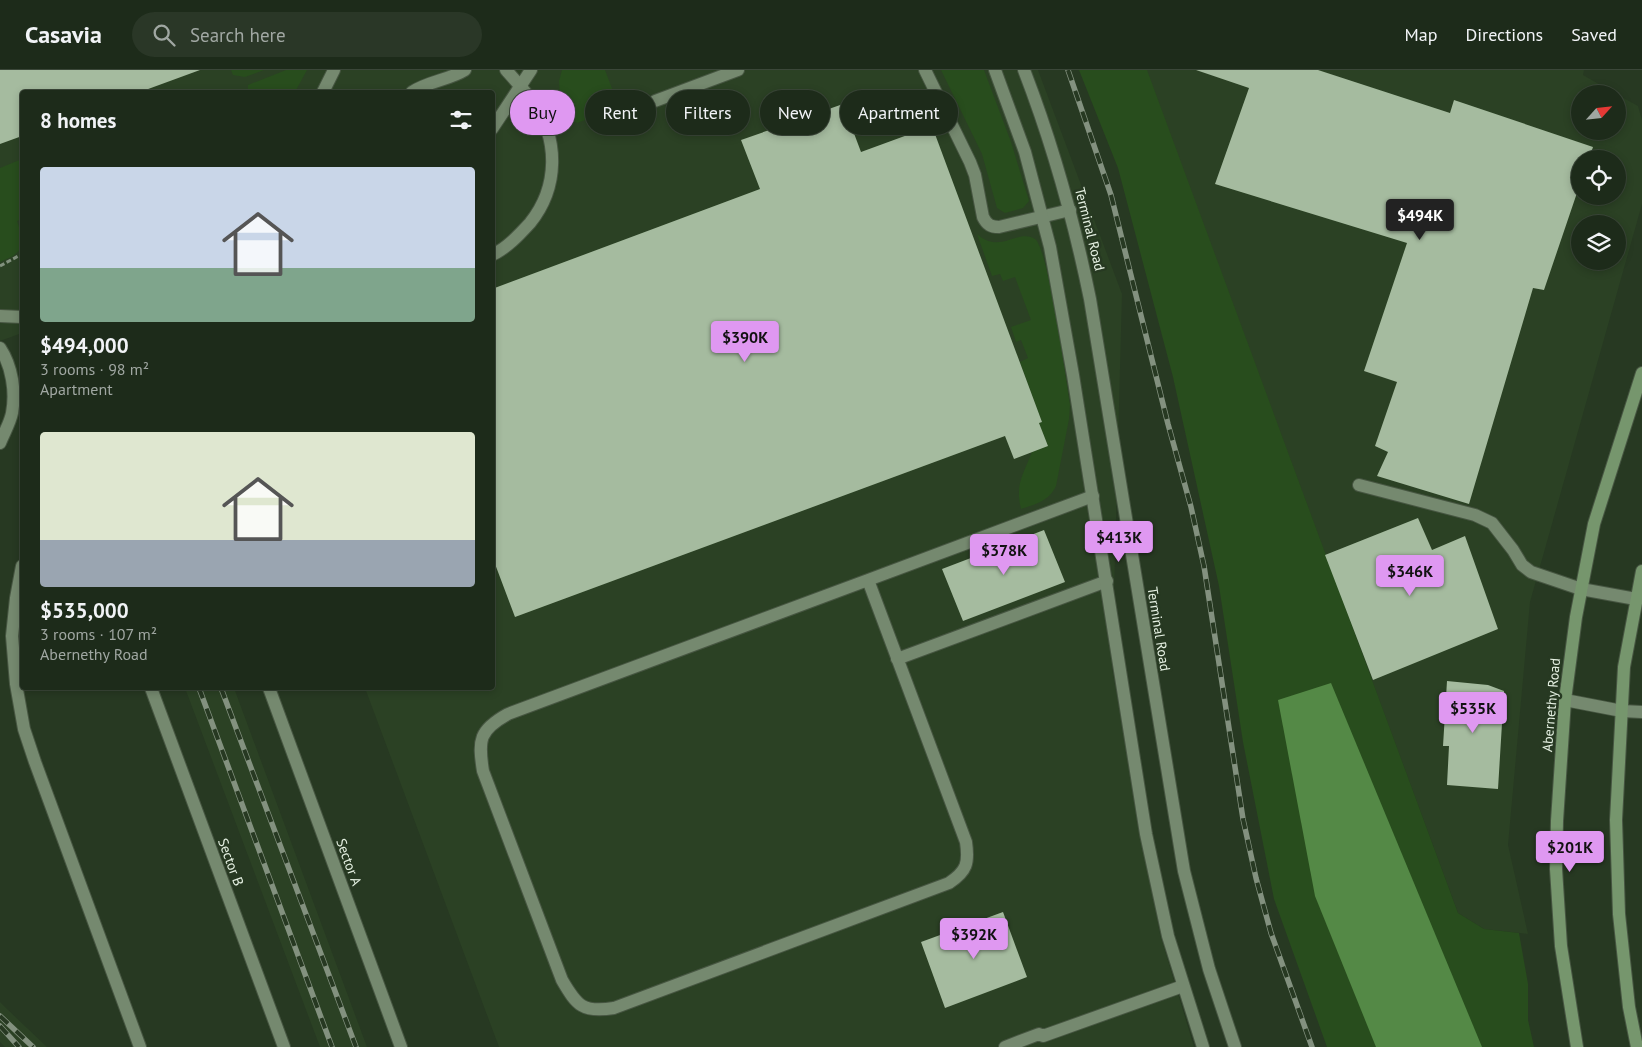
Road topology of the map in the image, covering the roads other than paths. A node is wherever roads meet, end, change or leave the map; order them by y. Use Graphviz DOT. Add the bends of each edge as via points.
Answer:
graph roads {
  1 [pos="334,70"];
  2 [pos="465,70"];
  3 [pos="506,70"];
  4 [pos="531,70"];
  5 [pos="738,70"];
  6 [pos="925,70"];
  7 [pos="995,70"];
  8 [pos="1024,70"];
  9 [pos="520,86"];
  10 [pos="324,90"];
  11 [pos="416,90"];
  12 [pos="656,101"];
  13 [pos="495,124"];
  14 [pos="1070,210"];
  15 [pos="1042,217"];
  16 [pos="495,254"];
  17 [pos="0,316"];
  18 [pos="20,317"];
  19 [pos="0,348"];
  20 [pos="1642,374"];
  21 [pos="20,402"];
  22 [pos="12,413"];
  23 [pos="0,443"];
  24 [pos="1359,485"];
  25 [pos="1093,496"];
  26 [pos="1642,571"];
  27 [pos="20,577"];
  28 [pos="868,580"];
  29 [pos="1107,581"];
  30 [pos="1581,590"];
  31 [pos="1636,598"];
  32 [pos="897,659"];
  33 [pos="152,690"];
  34 [pos="270,690"];
  35 [pos="1565,700"];
  36 [pos="1622,711"];
  37 [pos="1642,712"];
  38 [pos="1183,986"];
  39 [pos="140,1047"];
  40 [pos="284,1047"];
  41 [pos="401,1047"];
  42 [pos="1005,1047"];
  43 [pos="1203,1047"];
  44 [pos="1234,1047"];
  45 [pos="1577,1047"];
  46 [pos="1638,1047"];
  1 -- 10 [label="street"];
  2 -- 11 [label="street"];
  3 -- 9 [label="street"];
  4 -- 9 [label="street"];
  5 -- 12 [label="street"];
  6 -- 15 [label="street" via="970,162 987,224 999,227"];
  7 -- 15 [label="street" via="1024,152"];
  8 -- 14 [label="street, Terminal Road" via="1054,151"];
  9 -- 13 [label="street"];
  9 -- 16 [label="street" via="546,127 553,161 551,180 537,214 521,233"];
  14 -- 15 [label="street"];
  14 -- 44 [label="street, Terminal Road" via="1090,299 1184,871 1209,969"];
  15 -- 25 [label="street" via="1062,310"];
  17 -- 18 [label="street"];
  19 -- 22 [label="street" via="6,356 13,384"];
  20 -- 30 [label="main road, Abernethy Road" via="1594,524"];
  21 -- 22 [label="street"];
  22 -- 23 [label="street"];
  24 -- 30 [label="street" via="1475,515 1492,523 1522,565 1531,572"];
  25 -- 28 [label="street"];
  25 -- 29 [label="street"];
  26 -- 31 [label="main road"];
  27 -- 39 [label="street" via="12,636 24,729"];
  28 -- 32 [label="street"];
  28 -- 32 [label="street" via="508,714 493,722 483,734 480,750 483,771 562,980 573,999 585,1008 614,1008 949,883 959,876 966,868 966,842"];
  29 -- 32 [label="street"];
  29 -- 38 [label="street" via="1148,843 1168,936"];
  30 -- 31 [label="street"];
  30 -- 35 [label="main road, Abernethy Road"];
  31 -- 36 [label="main road" via="1624,667"];
  33 -- 40 [label="street, Sector B"];
  34 -- 41 [label="street, Sector A"];
  35 -- 36 [label="street"];
  35 -- 45 [label="main road, Abernethy Road" via="1556,869 1561,946"];
  36 -- 37 [label="street"];
  36 -- 46 [label="main road" via="1616,820 1619,914 1629,1007"];
  38 -- 42 [label="street"];
  38 -- 43 [label="street"];
}
